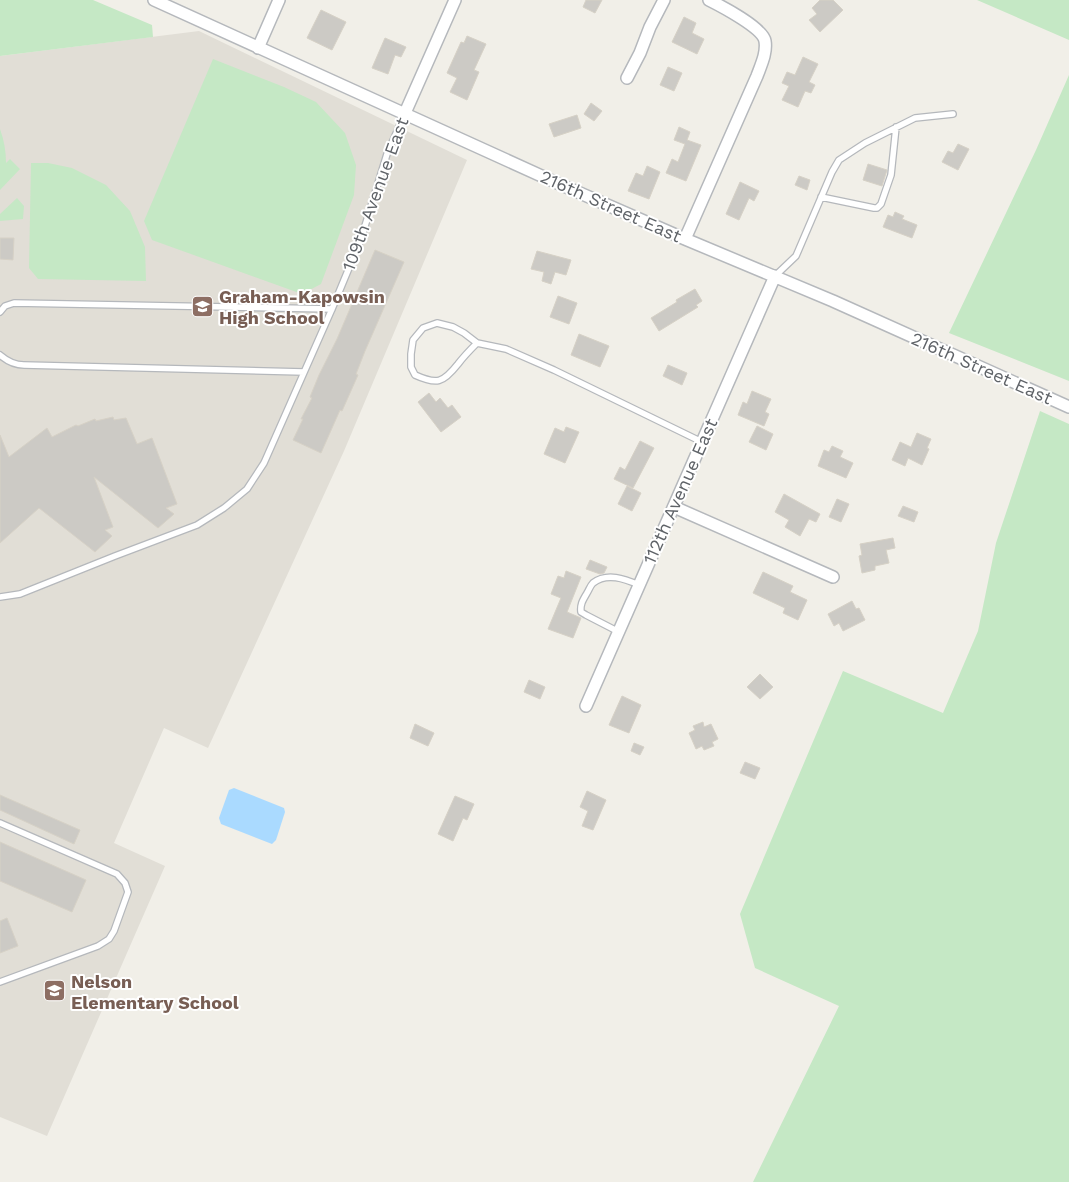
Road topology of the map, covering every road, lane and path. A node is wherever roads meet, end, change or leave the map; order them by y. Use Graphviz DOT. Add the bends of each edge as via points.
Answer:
graph roads {
  1 [pos="154,0"];
  2 [pos="279,0"];
  3 [pos="455,0"];
  4 [pos="664,0"];
  5 [pos="709,0"];
  6 [pos="258,48"];
  7 [pos="627,78"];
  8 [pos="405,113"];
  9 [pos="953,114"];
  10 [pos="896,127"];
  11 [pos="821,197"];
  12 [pos="685,239"];
  13 [pos="775,276"];
  14 [pos="332,309"];
  15 [pos="0,312"];
  16 [pos="477,343"];
  17 [pos="0,355"];
  18 [pos="304,372"];
  19 [pos="1069,407"];
  20 [pos="702,442"];
  21 [pos="674,507"];
  22 [pos="833,578"];
  23 [pos="639,585"];
  24 [pos="0,597"];
  25 [pos="619,632"];
  26 [pos="586,706"];
  27 [pos="0,823"];
  28 [pos="0,982"];
  1 -- 6 [label="street, 216th Street East"];
  2 -- 6 [label="street"];
  3 -- 8 [label="street, 109th Avenue East"];
  4 -- 7 [label="street"];
  5 -- 12 [label="street" via="758,30 765,41 766,52"];
  6 -- 8 [label="street, 216th Street East"];
  8 -- 12 [label="street, 216th Street East"];
  8 -- 14 [label="lane, 109th Avenue East" via="387,154 361,239"];
  9 -- 10 [label="lane" via="915,118"];
  10 -- 11 [label="lane" via="865,142 839,160"];
  10 -- 11 [label="lane" via="891,175 877,208"];
  11 -- 13 [label="lane" via="796,256"];
  12 -- 13 [label="street, 216th Street East"];
  13 -- 19 [label="street, 216th Street East"];
  13 -- 20 [label="street, 112th Avenue East"];
  14 -- 15 [label="lane" via="14,303"];
  14 -- 18 [label="lane, 109th Avenue East"];
  16 -- 16 [label="lane" via="444,379 428,380 415,375 411,368 413,340 423,328 437,323 452,327"];
  16 -- 20 [label="lane" via="506,349 554,370"];
  17 -- 18 [label="lane" via="24,366"];
  18 -- 24 [label="lane, 109th Avenue East" via="264,463 247,489 224,508 197,525 20,594"];
  20 -- 21 [label="street, 112th Avenue East"];
  21 -- 22 [label="street"];
  21 -- 23 [label="street, 112th Avenue East"];
  23 -- 25 [label="street, 112th Avenue East"];
  23 -- 25 [label="lane" via="622,578 601,579 592,584 582,601 581,612"];
  25 -- 26 [label="street, 112th Avenue East"];
  27 -- 28 [label="lane" via="117,874 126,883 128,892 109,939"];
}
